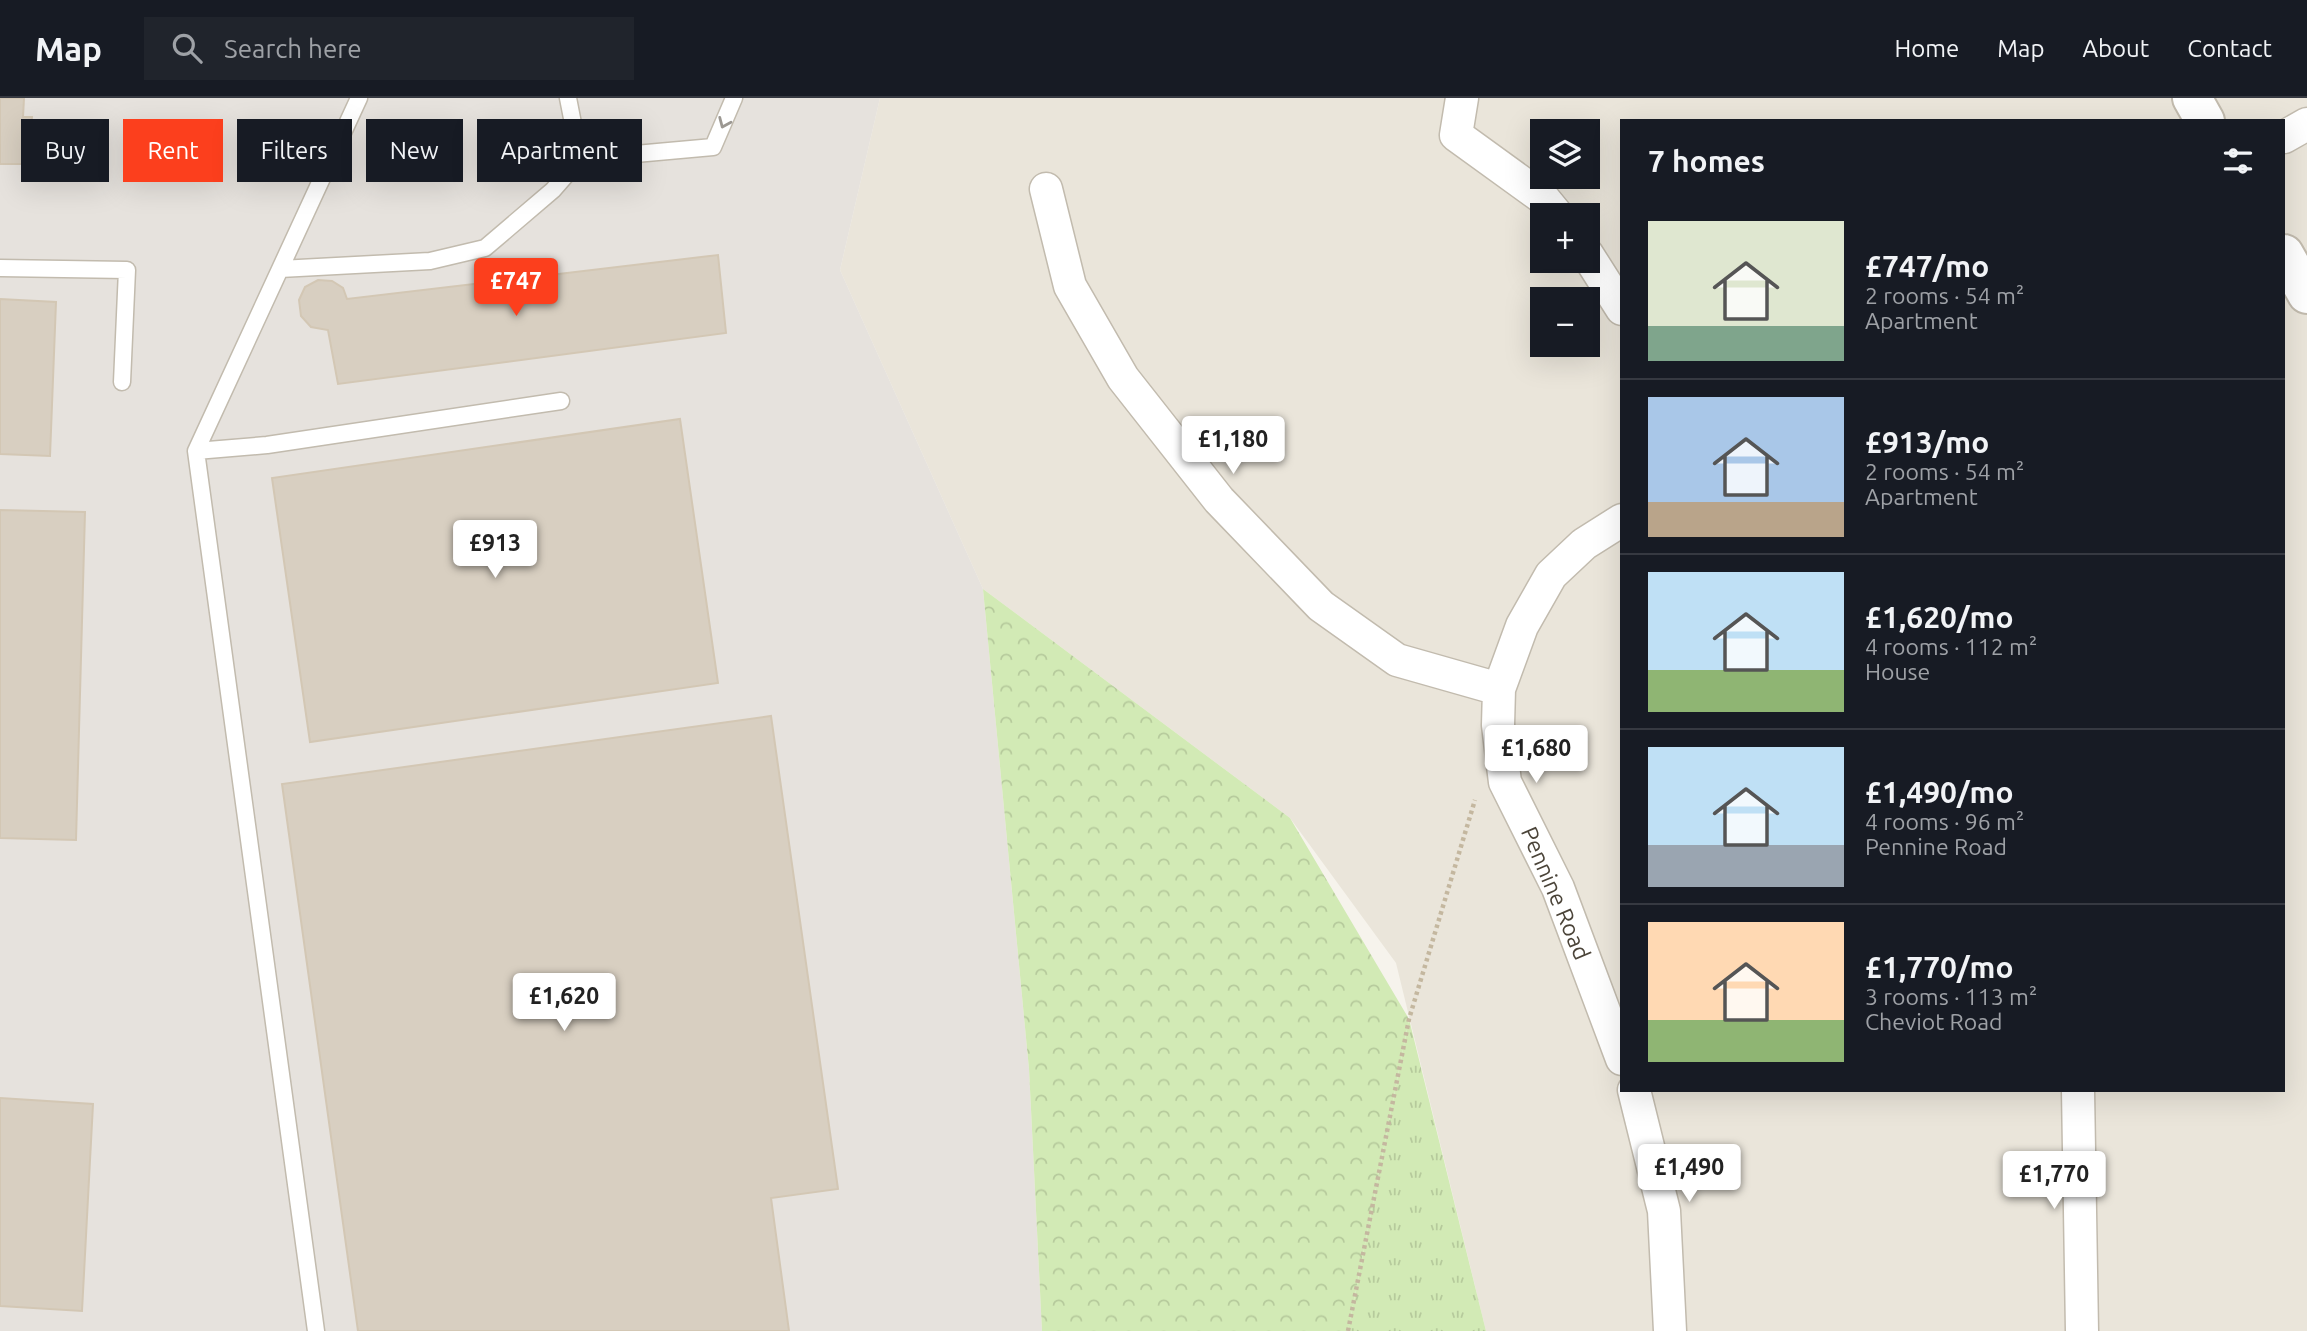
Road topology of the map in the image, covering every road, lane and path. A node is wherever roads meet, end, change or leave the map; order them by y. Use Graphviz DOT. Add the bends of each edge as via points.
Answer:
graph roads {
  1 [pos="359,98"];
  2 [pos="568,98"];
  3 [pos="734,98"];
  4 [pos="1462,98"];
  5 [pos="2192,98"];
  6 [pos="572,119"];
  7 [pos="2205,119"];
  8 [pos="2307,124"];
  9 [pos="2285,135"];
  10 [pos="642,153"];
  11 [pos="560,182"];
  12 [pos="1046,189"];
  13 [pos="1547,203"];
  14 [pos="2285,256"];
  15 [pos="0,268"];
  16 [pos="281,268"];
  17 [pos="1599,273"];
  18 [pos="2307,294"];
  19 [pos="1620,306"];
  20 [pos="122,382"];
  21 [pos="561,401"];
  22 [pos="197,451"];
  23 [pos="1620,521"];
  24 [pos="1499,689"];
  25 [pos="1478,792"];
  26 [pos="1620,1054"];
  27 [pos="1634,1092"];
  28 [pos="2078,1092"];
  29 [pos="316,1331"];
  30 [pos="1348,1331"];
  31 [pos="1670,1331"];
  32 [pos="2082,1331"];
  1 -- 16 [label="lane"];
  2 -- 6 [label="lane"];
  3 -- 10 [label="lane, one-way" via="713,147"];
  4 -- 13 [label="street" via="1455,135"];
  5 -- 7 [label="street"];
  8 -- 9 [label="street"];
  11 -- 16 [label="lane" via="485,248 430,261"];
  12 -- 24 [label="street" via="1070,286 1123,377 1219,500 1321,606 1397,660"];
  14 -- 18 [label="street"];
  15 -- 20 [label="lane" via="127,270"];
  16 -- 22 [label="lane"];
  17 -- 19 [label="street"];
  21 -- 22 [label="lane" via="267,445"];
  22 -- 29 [label="lane"];
  23 -- 24 [label="street, Pennine Road" via="1584,544 1551,575 1522,626"];
  24 -- 26 [label="street, Pennine Road" via="1505,782 1558,888"];
  25 -- 30 [label="path" via="1409,1019"];
  27 -- 31 [label="street" via="1664,1211"];
  28 -- 32 [label="street"];
}
